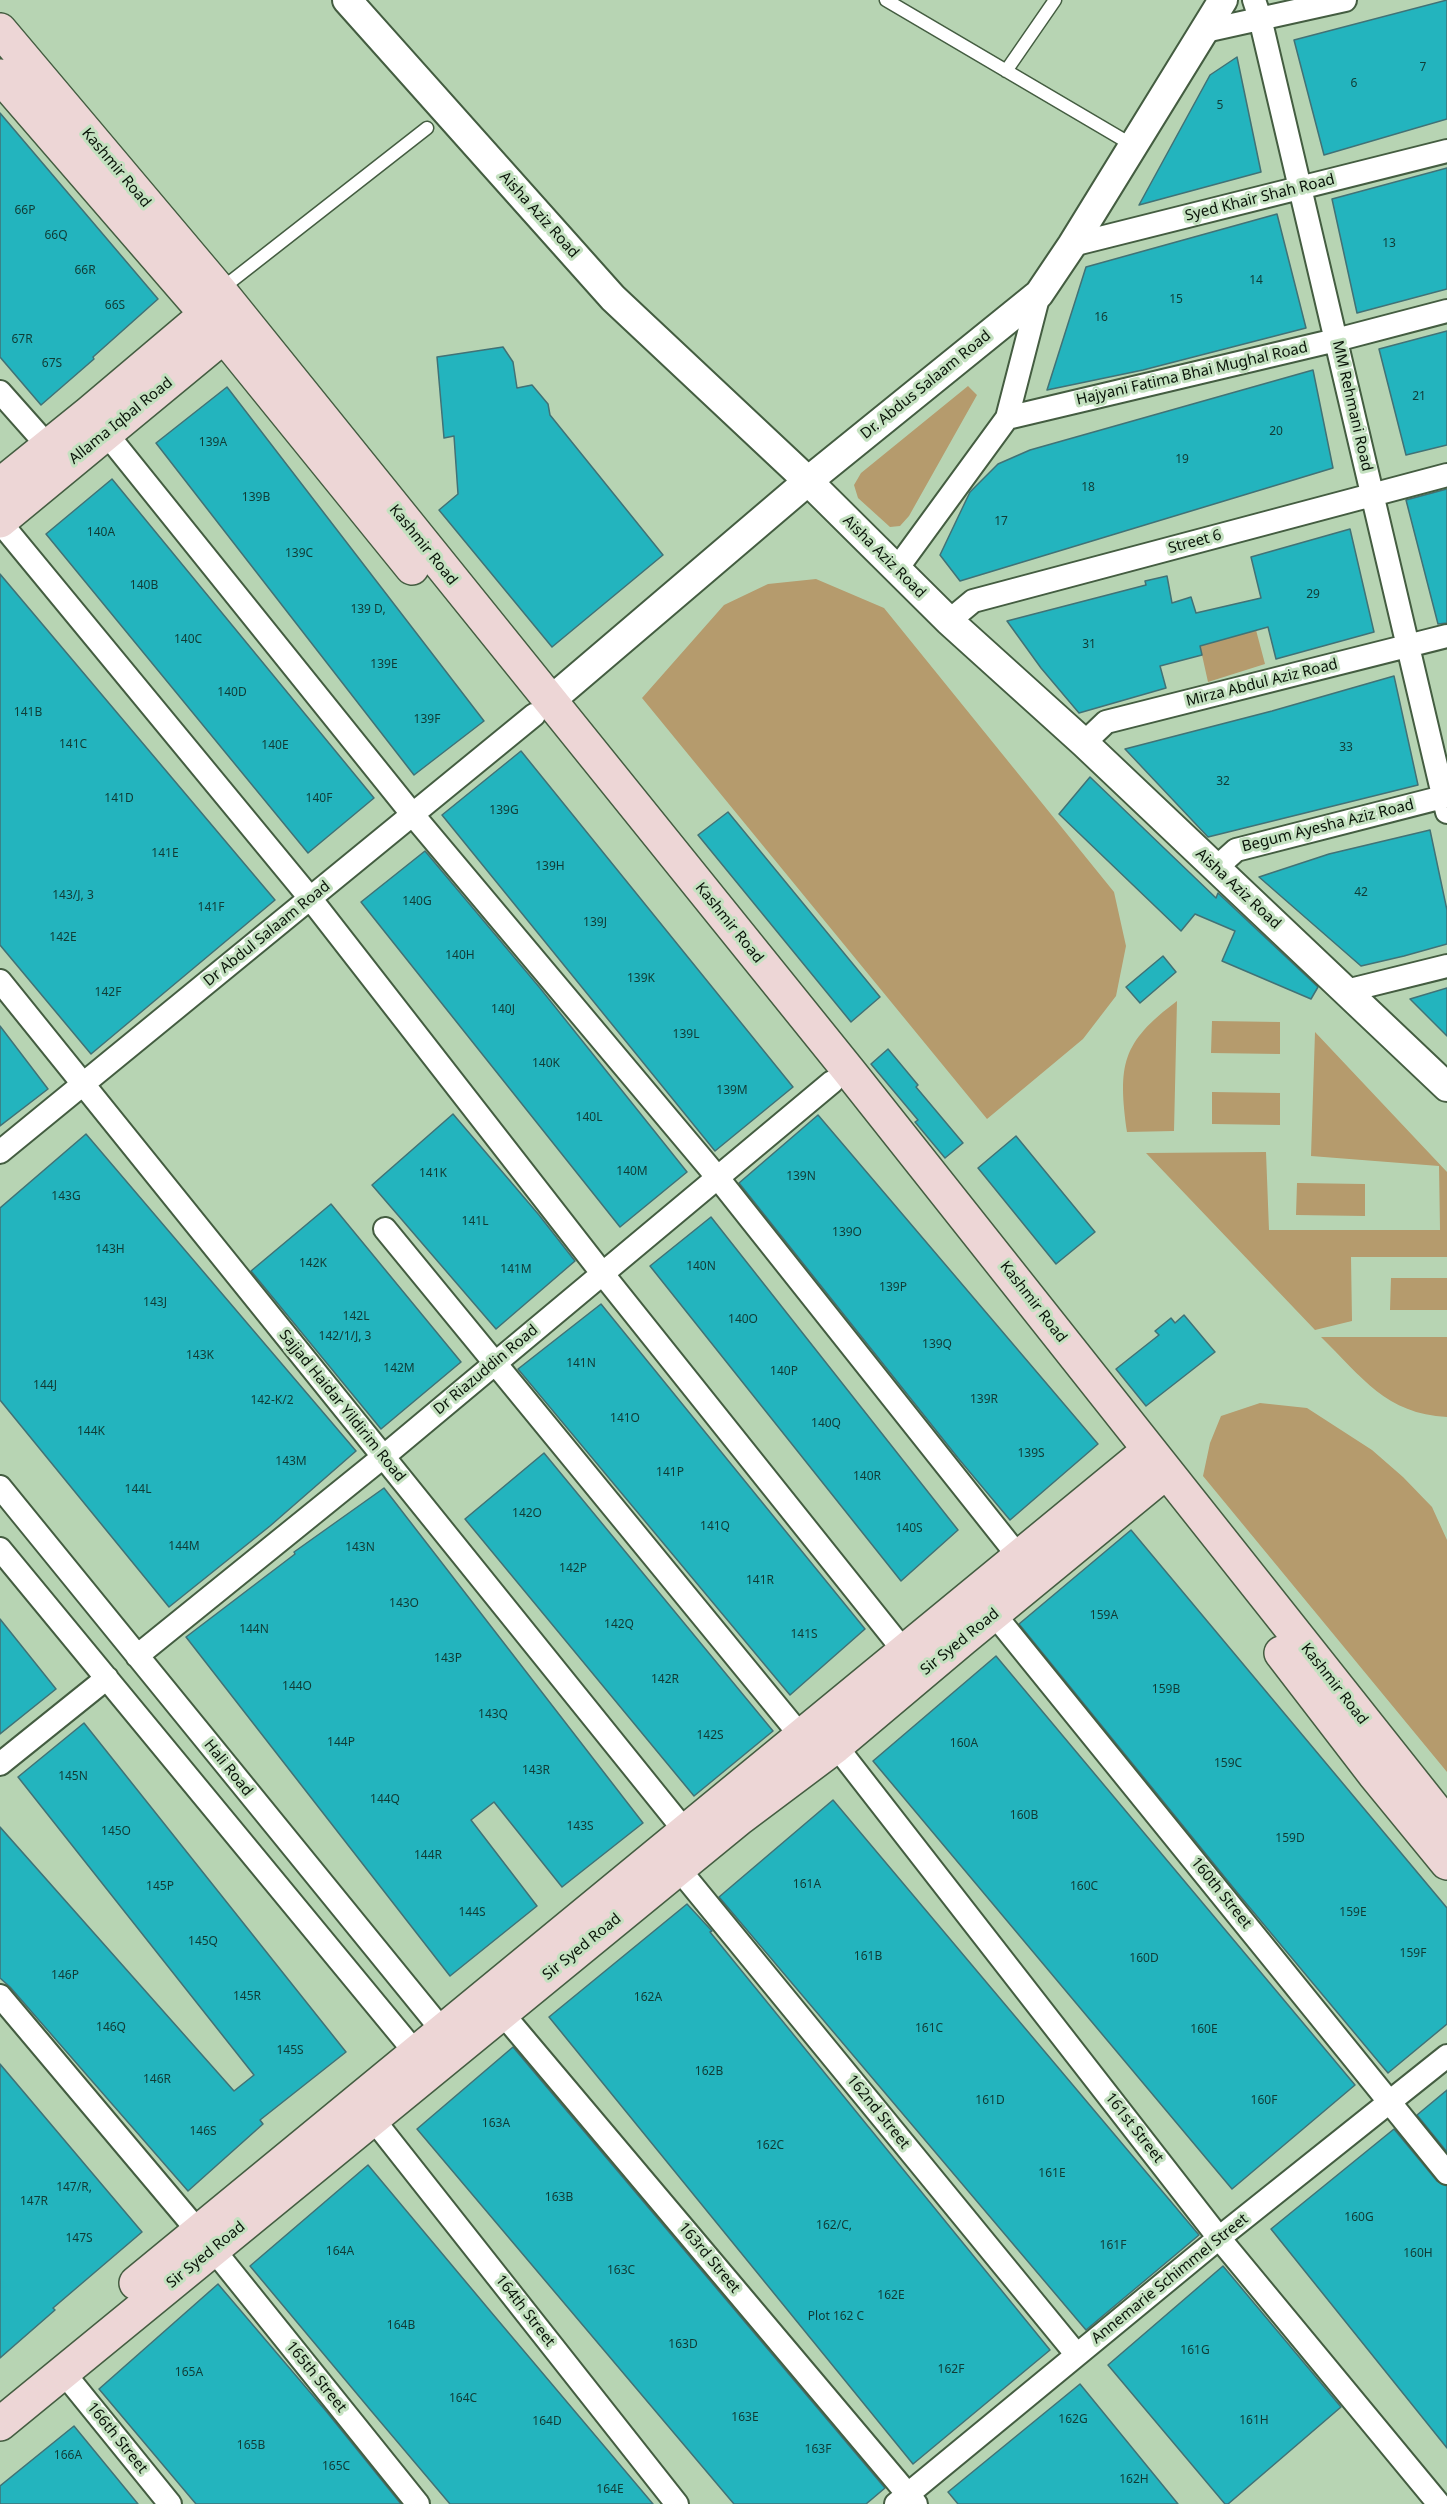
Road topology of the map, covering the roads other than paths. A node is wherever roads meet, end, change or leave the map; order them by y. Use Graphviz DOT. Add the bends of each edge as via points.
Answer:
graph roads {
  1 [pos="347,0"];
  2 [pos="886,0"];
  3 [pos="1055,0"];
  4 [pos="1223,0"];
  5 [pos="1345,0"];
  6 [pos="1257,9"];
  7 [pos="0,30"];
  8 [pos="1205,31"];
  9 [pos="1006,71"];
  10 [pos="0,76"];
  11 [pos="427,128"];
  12 [pos="1134,146"];
  13 [pos="1447,151"];
  14 [pos="1300,188"];
  15 [pos="1072,245"];
  16 [pos="1040,294"];
  17 [pos="1447,311"];
  18 [pos="223,312"];
  19 [pos="1336,340"];
  20 [pos="0,392"];
  21 [pos="1007,418"];
  22 [pos="98,423"];
  23 [pos="48,446"];
  24 [pos="1447,475"];
  25 [pos="808,481"];
  26 [pos="0,484"];
  27 [pos="1372,494"];
  28 [pos="0,521"];
  29 [pos="896,570"];
  30 [pos="949,621"];
  31 [pos="1447,636"];
  32 [pos="1408,646"];
  33 [pos="542,708"];
  34 [pos="1084,743"];
  35 [pos="1446,802"];
  36 [pos="413,815"];
  37 [pos="1216,868"];
  38 [pos="310,898"];
  39 [pos="1447,966"];
  40 [pos="0,981"];
  41 [pos="1346,991"];
  42 [pos="832,1082"];
  43 [pos="84,1084"];
  44 [pos="1447,1087"];
  45 [pos="0,1152"];
  46 [pos="718,1178"];
  47 [pos="385,1229"];
  48 [pos="602,1273"];
  49 [pos="494,1363"];
  50 [pos="383,1457"];
  51 [pos="1150,1467"];
  52 [pos="0,1487"];
  53 [pos="0,1550"];
  54 [pos="1018,1557"];
  55 [pos="994,1614"];
  56 [pos="954,1628"];
  57 [pos="122,1637"];
  58 [pos="904,1652"];
  59 [pos="92,1659"];
  60 [pos="141,1661"];
  61 [pos="112,1684"];
  62 [pos="801,1736"];
  63 [pos="836,1746"];
  64 [pos="0,1764"];
  65 [pos="732,1808"];
  66 [pos="1447,1825"];
  67 [pos="685,1831"];
  68 [pos="1447,1863"];
  69 [pos="678,1868"];
  70 [pos="0,1996"];
  71 [pos="502,2013"];
  72 [pos="450,2040"];
  73 [pos="1447,2056"];
  74 [pos="423,2062"];
  75 [pos="1390,2102"];
  76 [pos="373,2119"];
  77 [pos="1447,2173"];
  78 [pos="1219,2238"];
  79 [pos="206,2240"];
  80 [pos="159,2279"];
  81 [pos="1077,2355"];
  82 [pos="63,2372"];
  83 [pos="0,2394"];
  84 [pos="0,2424"];
  85 [pos="907,2501"];
  86 [pos="170,2504"];
  87 [pos="418,2504"];
  88 [pos="677,2504"];
  89 [pos="1439,2504"];
  1 -- 25 [label="street, Aisha Aziz Road" via="613,298"];
  2 -- 9 [label="lane"];
  3 -- 9 [label="lane"];
  4 -- 8 [label="street, Dr. Abdus Salaam Road"];
  5 -- 6 [label="street"];
  6 -- 8 [label="street"];
  6 -- 14 [label="street, MM Rehmani Road"];
  7 -- 18 [label="main road, Kashmir Road"];
  8 -- 12 [label="street, Dr. Abdus Salaam Road"];
  9 -- 12 [label="lane"];
  10 -- 18 [label="main road, Kashmir Road"];
  11 -- 18 [label="lane"];
  12 -- 15 [label="street, Dr. Abdus Salaam Road"];
  13 -- 14 [label="street, Syed Khair Shah Road"];
  14 -- 15 [label="street, Syed Khair Shah Road"];
  14 -- 19 [label="street, MM Rehmani Road"];
  15 -- 16 [label="street, Dr. Abdus Salaam Road"];
  16 -- 21 [label="street"];
  16 -- 25 [label="street, Dr. Abdus Salaam Road"];
  17 -- 19 [label="street, Hajyani Fatima Bhai Mughal Road"];
  18 -- 22 [label="main road, Allama Iqbal Road"];
  18 -- 33 [label="main road, Kashmir Road"];
  19 -- 21 [label="street, Hajyani Fatima Bhai Mughal Road"];
  19 -- 27 [label="street, MM Rehmani Road"];
  20 -- 23 [label="street"];
  21 -- 29 [label="street"];
  22 -- 23 [label="main road, Allama Iqbal Road"];
  22 -- 28 [label="main road, Allama Iqbal Road"];
  22 -- 36 [label="street"];
  23 -- 26 [label="main road, Allama Iqbal Road"];
  24 -- 27 [label="street, Street 6"];
  25 -- 29 [label="street, Aisha Aziz Road"];
  25 -- 33 [label="street, Dr. Abdus Salaam Road"];
  27 -- 30 [label="street, Street 6" via="973,601"];
  27 -- 32 [label="street, MM Rehmani Road"];
  28 -- 38 [label="street"];
  29 -- 30 [label="street, Aisha Aziz Road"];
  30 -- 34 [label="street, Aisha Aziz Road"];
  31 -- 32 [label="street, Mirza Abdul Aziz Road"];
  32 -- 34 [label="street, Mirza Abdul Aziz Road" via="1106,722"];
  32 -- 35 [label="street, MM Rehmani Road"];
  33 -- 36 [label="street, Dr Abdul Salaam Road"];
  33 -- 42 [label="main road, Kashmir Road"];
  33 -- 51 [label="main road, Kashmir Road" via="849,1071"];
  34 -- 37 [label="street, Aisha Aziz Road"];
  35 -- 37 [label="street, Begum Ayesha Aziz Road" via="1236,849"];
  36 -- 38 [label="street, Dr Abdul Salaam Road"];
  36 -- 46 [label="street"];
  37 -- 41 [label="street, Aisha Aziz Road"];
  38 -- 43 [label="street, Dr Abdul Salaam Road"];
  38 -- 48 [label="street"];
  39 -- 41 [label="street"];
  40 -- 43 [label="street, Sajjad Haidar Yildirim Road"];
  41 -- 44 [label="street, Aisha Aziz Road"];
  42 -- 46 [label="street, Dr Riazuddin Road"];
  42 -- 51 [label="main road, Kashmir Road"];
  43 -- 45 [label="street, Dr Abdul Salaam Road"];
  43 -- 50 [label="street, Sajjad Haidar Yildirim Road"];
  46 -- 48 [label="street, Dr Riazuddin Road"];
  46 -- 54 [label="street"];
  47 -- 49 [label="street"];
  48 -- 49 [label="street, Dr Riazuddin Road"];
  48 -- 58 [label="street"];
  49 -- 50 [label="street, Dr Riazuddin Road"];
  49 -- 62 [label="street"];
  50 -- 60 [label="street, Dr Riazuddin Road"];
  50 -- 67 [label="street, Sajjad Haidar Yildirim Road"];
  51 -- 54 [label="main road, Sir Syed Road"];
  51 -- 55 [label="main road, Sir Syed Road"];
  51 -- 66 [label="main road, Kashmir Road"];
  51 -- 68 [label="main road, Kashmir Road" via="1374,1774"];
  52 -- 57 [label="street, Hali Road"];
  53 -- 59 [label="street"];
  54 -- 56 [label="main road, Sir Syed Road"];
  55 -- 56 [label="main road, Sir Syed Road"];
  55 -- 75 [label="street, 160th Street"];
  56 -- 58 [label="main road, Sir Syed Road"];
  56 -- 63 [label="main road, Sir Syed Road"];
  57 -- 59 [label="street"];
  57 -- 60 [label="street, Hali Road"];
  58 -- 62 [label="main road, Sir Syed Road"];
  59 -- 61 [label="street"];
  60 -- 61 [label="street, Dr Riazuddin Road"];
  60 -- 72 [label="street, Hali Road"];
  61 -- 64 [label="street"];
  61 -- 74 [label="street"];
  62 -- 65 [label="main road, Sir Syed Road"];
  63 -- 65 [label="main road, Sir Syed Road"];
  63 -- 78 [label="street, 161st Street"];
  65 -- 67 [label="main road, Sir Syed Road"];
  65 -- 69 [label="main road, Sir Syed Road"];
  67 -- 72 [label="main road, Sir Syed Road"];
  69 -- 71 [label="main road, Sir Syed Road"];
  69 -- 81 [label="street, 162nd Street"];
  70 -- 79 [label="street, 165th Street"];
  71 -- 72 [label="main road, Sir Syed Road"];
  71 -- 85 [label="street, 163rd Street"];
  72 -- 74 [label="main road, Sir Syed Road"];
  73 -- 75 [label="street, Annemarie Schimmel Street"];
  74 -- 76 [label="main road, Sir Syed Road"];
  74 -- 79 [label="main road, Sir Syed Road"];
  75 -- 77 [label="street, 160th Street"];
  75 -- 78 [label="street, Annemarie Schimmel Street"];
  76 -- 79 [label="main road, Sir Syed Road"];
  76 -- 88 [label="street, 164th Street"];
  78 -- 81 [label="street, Annemarie Schimmel Street"];
  78 -- 89 [label="street, 161st Street"];
  79 -- 80 [label="main road, Sir Syed Road"];
  79 -- 87 [label="street, 165th Street"];
  80 -- 82 [label="main road, Sir Syed Road"];
  80 -- 83 [label="main road, Sir Syed Road"];
  81 -- 85 [label="street, Annemarie Schimmel Street"];
  82 -- 84 [label="main road, Sir Syed Road"];
  82 -- 86 [label="street, 166th Street"];
}
